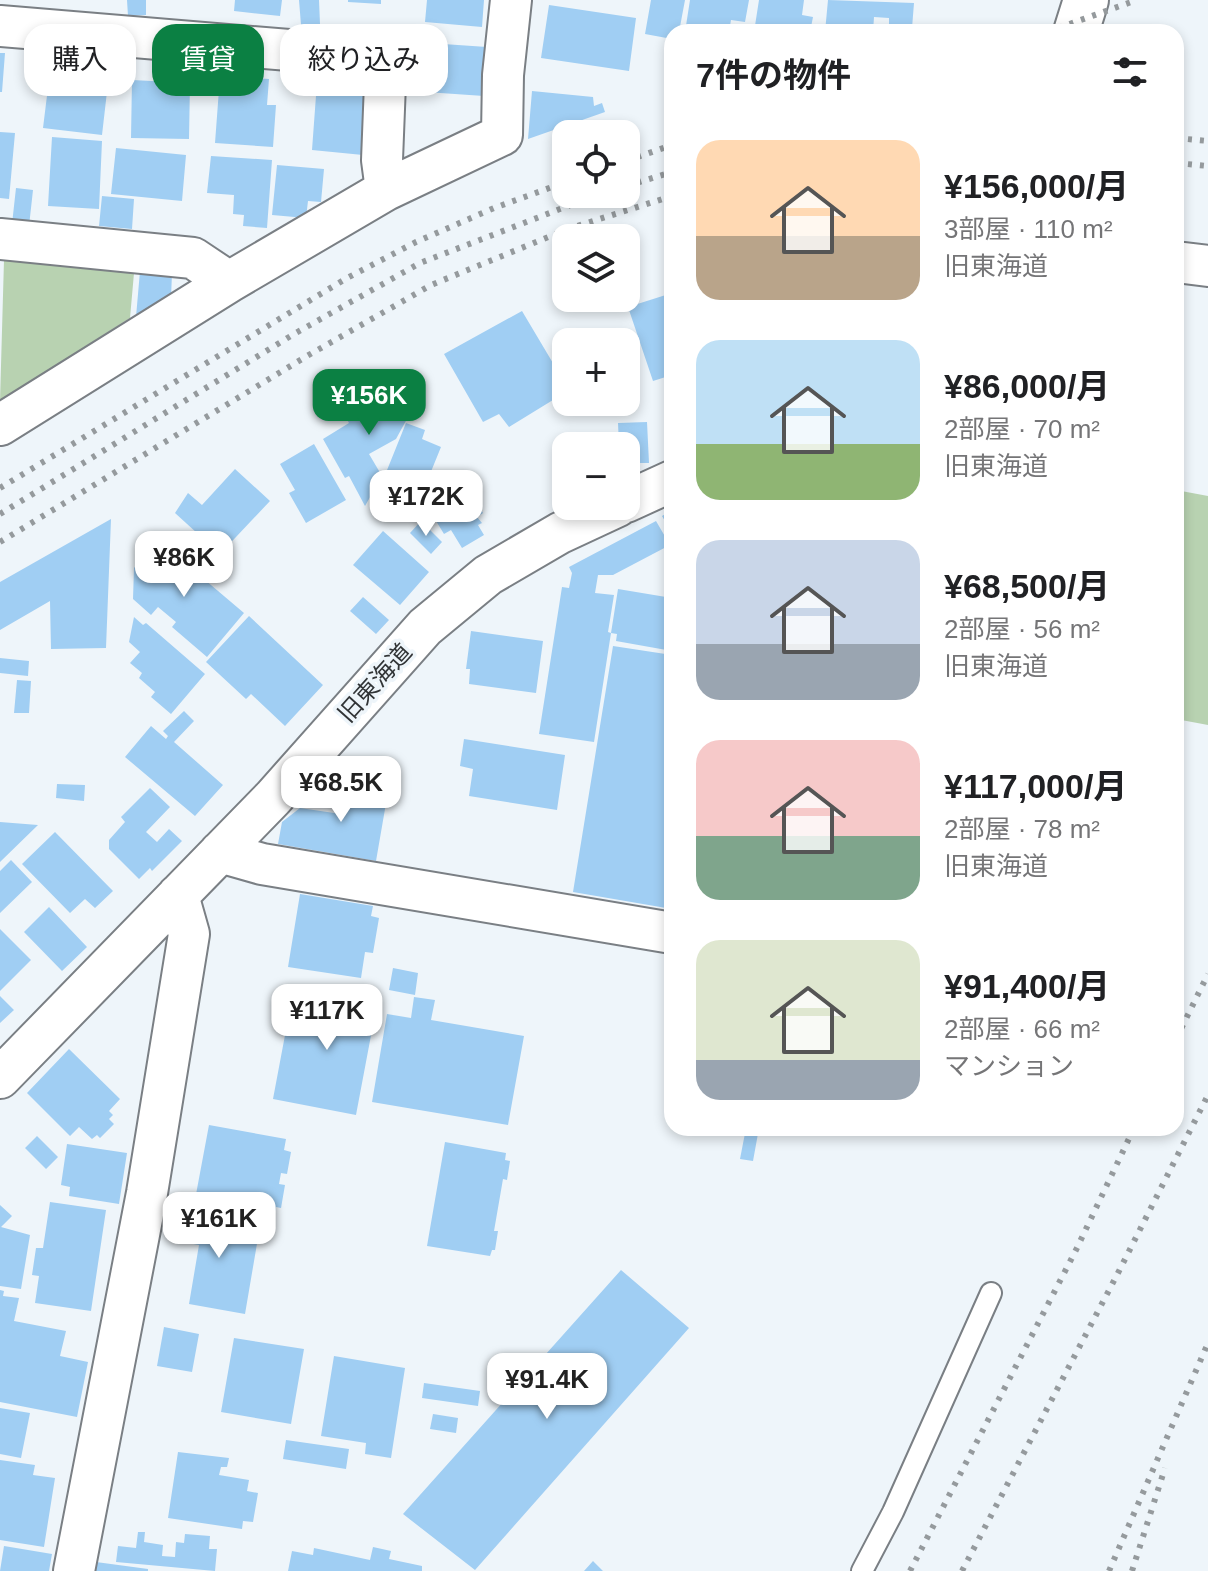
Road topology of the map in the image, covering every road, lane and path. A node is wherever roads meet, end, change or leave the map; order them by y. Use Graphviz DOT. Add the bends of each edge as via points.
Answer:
graph roads {
  1 [pos="511,0"];
  2 [pos="1086,0"];
  3 [pos="1078,24"];
  4 [pos="0,26"];
  5 [pos="386,190"];
  6 [pos="0,239"];
  7 [pos="1184,263"];
  8 [pos="1208,266"];
  9 [pos="229,282"];
  10 [pos="0,425"];
  11 [pos="664,485"];
  12 [pos="640,496"];
  13 [pos="588,520"];
  14 [pos="220,852"];
  15 [pos="178,895"];
  16 [pos="664,932"];
  17 [pos="0,1078"];
  18 [pos="991,1293"];
  19 [pos="74,1571"];
  20 [pos="862,1571"];
  1 -- 5 [label="street" via="502,135"];
  2 -- 3 [label="street"];
  4 -- 5 [label="street" via="386,58"];
  5 -- 9 [label="street"];
  6 -- 9 [label="street" via="193,258"];
  7 -- 8 [label="street"];
  9 -- 10 [label="street"];
  11 -- 12 [label="street"];
  13 -- 14 [label="street, 旧東海道" via="488,575 425,627"];
  14 -- 15 [label="street, 旧東海道"];
  14 -- 16 [label="street" via="262,864"];
  15 -- 17 [label="street, 旧東海道"];
  15 -- 19 [label="street" via="189,934 147,1193"];
  18 -- 20 [label="lane"];
}
